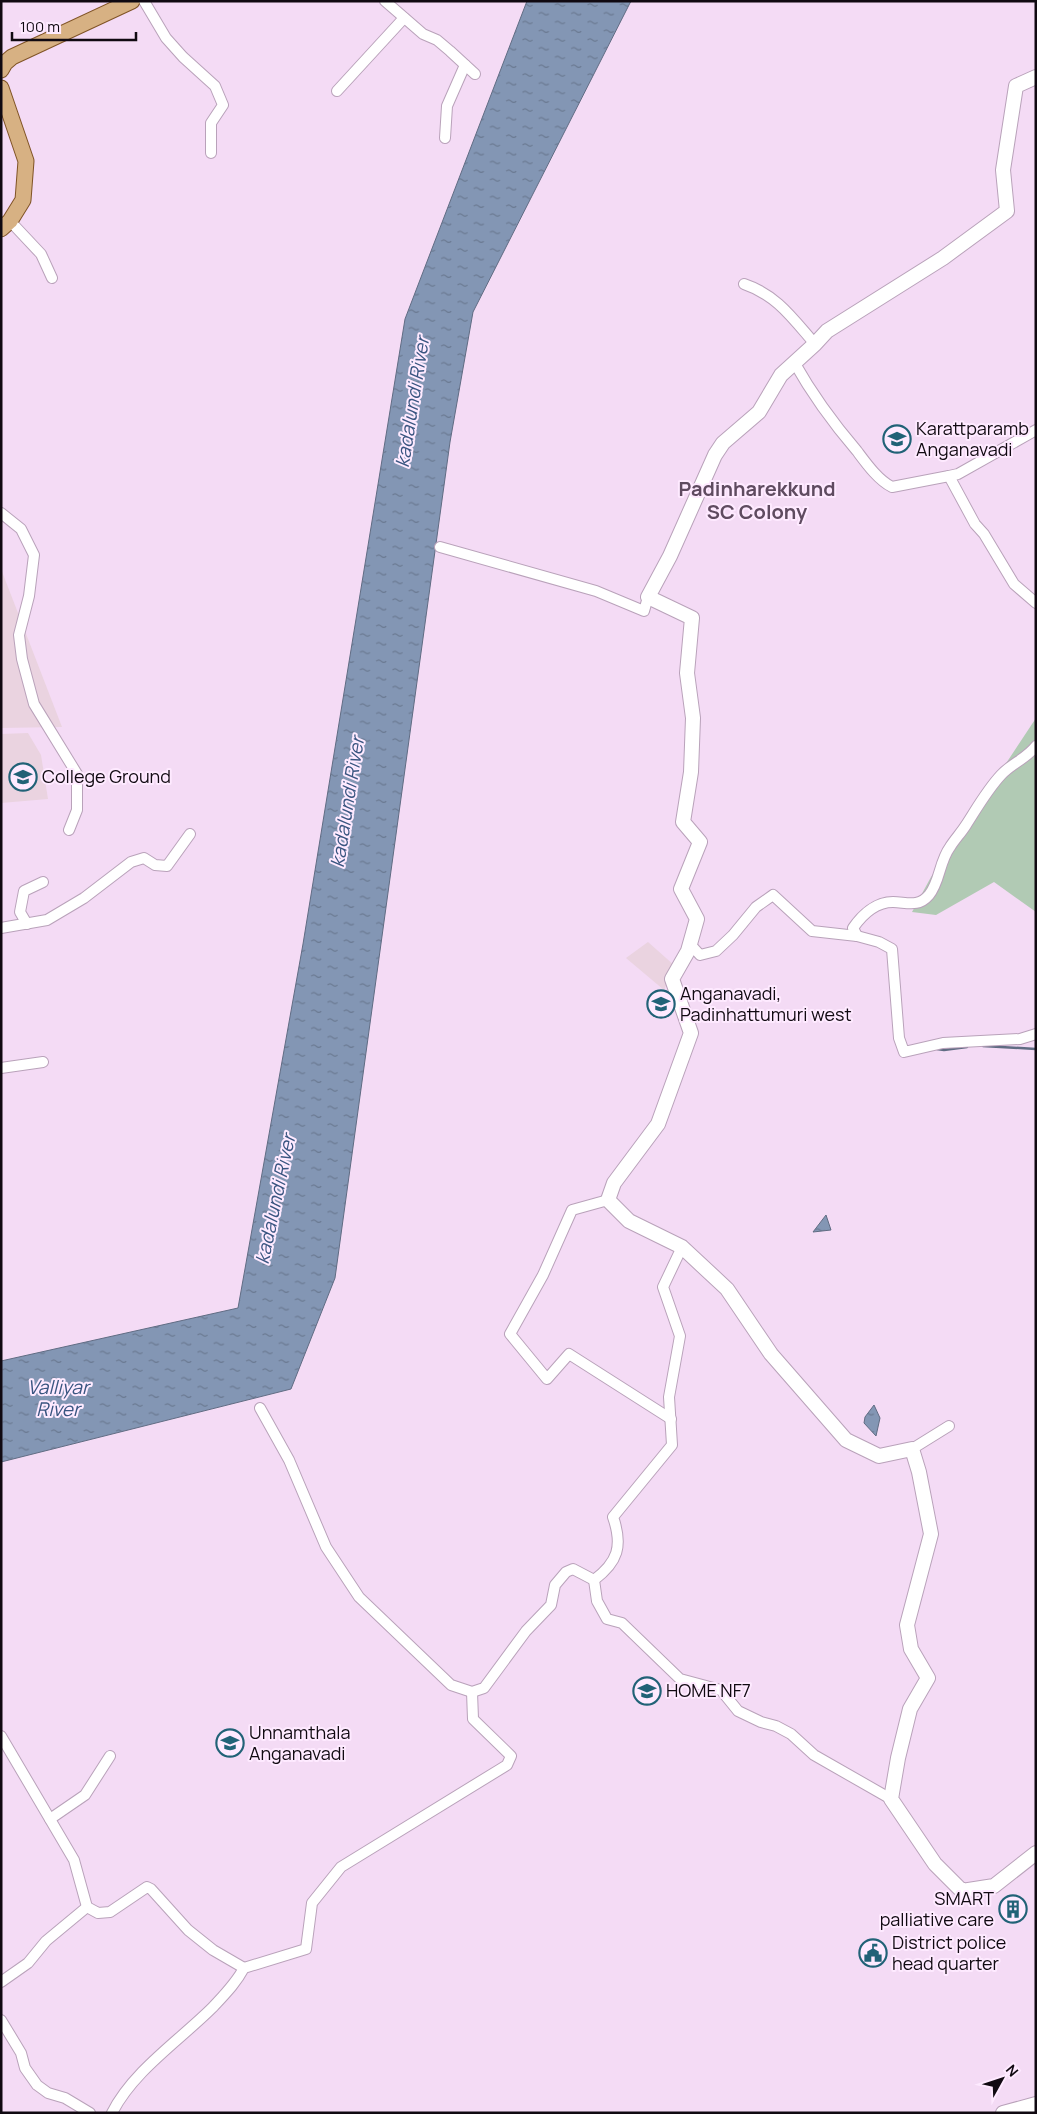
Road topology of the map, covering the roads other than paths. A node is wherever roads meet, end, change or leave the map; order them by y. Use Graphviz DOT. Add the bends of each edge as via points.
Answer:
graph roads {
  1 [pos="132,1"];
  2 [pos="144,1"];
  3 [pos="385,1"];
  4 [pos="404,18"];
  5 [pos="465,65"];
  6 [pos="1,70"];
  7 [pos="475,74"];
  8 [pos="1036,77"];
  9 [pos="1,88"];
  10 [pos="337,91"];
  11 [pos="445,138"];
  12 [pos="211,153"];
  13 [pos="6,225"];
  14 [pos="52,278"];
  15 [pos="744,284"];
  16 [pos="816,344"];
  17 [pos="794,362"];
  18 [pos="1036,430"];
  19 [pos="949,476"];
  20 [pos="1,513"];
  21 [pos="440,547"];
  22 [pos="648,597"];
  23 [pos="1036,603"];
  24 [pos="1036,746"];
  25 [pos="69,830"];
  26 [pos="190,834"];
  27 [pos="44,882"];
  28 [pos="26,924"];
  29 [pos="1,928"];
  30 [pos="857,936"];
  31 [pos="690,944"];
  32 [pos="1036,1034"];
  33 [pos="43,1062"];
  34 [pos="1,1068"];
  35 [pos="608,1200"];
  36 [pos="682,1247"];
  37 [pos="260,1408"];
  38 [pos="671,1419"];
  39 [pos="949,1426"];
  40 [pos="912,1449"];
  41 [pos="594,1580"];
  42 [pos="472,1692"];
  43 [pos="1,1736"];
  44 [pos="110,1756"];
  45 [pos="891,1799"];
  46 [pos="50,1819"];
  47 [pos="1036,1853"];
  48 [pos="87,1907"];
  49 [pos="244,1968"];
  50 [pos="1,1982"];
  51 [pos="1,2020"];
  52 [pos="1036,2104"];
  53 [pos="90,2113"];
  54 [pos="112,2113"];
  55 [pos="1003,2113"];
  1 -- 6 [label="main road" via="12,57"];
  2 -- 12 [label="street" via="166,38 215,86 223,106 211,123"];
  3 -- 4 [label="street"];
  4 -- 5 [label="street" via="423,34 437,40"];
  4 -- 10 [label="street"];
  5 -- 7 [label="street"];
  5 -- 11 [label="street" via="447,106"];
  8 -- 16 [label="main road" via="1016,86 1002,170 1007,211 943,258 827,331"];
  9 -- 13 [label="main road" via="26,161 24,200"];
  13 -- 14 [label="street" via="41,254"];
  15 -- 16 [label="street" via="771,296"];
  16 -- 17 [label="main road"];
  17 -- 19 [label="street" via="835,425 888,485 892,487"];
  17 -- 22 [label="main road" via="781,375 759,412 723,443 715,455"];
  18 -- 19 [label="street"];
  19 -- 23 [label="street" via="1014,584"];
  20 -- 25 [label="street" via="21,529 34,555 29,596 19,635 22,659 34,704 77,774 77,810"];
  21 -- 22 [label="street" via="596,591 644,611"];
  22 -- 31 [label="main road" via="692,618 687,673 694,718 691,772 683,822 700,842 681,889 697,919"];
  24 -- 30 [label="street" via="1001,775 988,792 946,851 928,897 908,905 893,902 878,905 864,913 853,928"];
  26 -- 28 [label="street" via="167,866 144,858 131,862 68,909 48,920"];
  27 -- 28 [label="street" via="24,891 20,912"];
  28 -- 29 [label="street"];
  30 -- 31 [label="street" via="812,930 773,895 756,907 716,951 700,955"];
  30 -- 32 [label="street" via="892,949 899,1038 904,1052 943,1043 1020,1039"];
  31 -- 35 [label="main road" via="672,979 690,1033 658,1124 614,1183"];
  33 -- 34 [label="street"];
  35 -- 36 [label="main road" via="629,1221"];
  35 -- 38 [label="street" via="572,1210 543,1275 510,1334 547,1379 569,1354"];
  36 -- 38 [label="street" via="663,1287 680,1336 669,1396"];
  36 -- 40 [label="main road" via="727,1289 771,1354 846,1440 879,1456"];
  37 -- 42 [label="street" via="288,1460 326,1547 359,1596 451,1685"];
  38 -- 41 [label="street" via="672,1445 613,1517 619,1533 618,1553 607,1571"];
  39 -- 40 [label="street"];
  40 -- 45 [label="main road" via="920,1472 931,1534 907,1626 911,1649 928,1678 910,1710"];
  41 -- 42 [label="street" via="573,1569 566,1572 555,1585 551,1605 526,1631 484,1688"];
  41 -- 45 [label="street" via="598,1601 607,1620 622,1623 680,1680 721,1690 738,1710 791,1734 814,1755"];
  42 -- 49 [label="street" via="474,1719 511,1756 507,1765 341,1868 312,1903 306,1949"];
  43 -- 46 [label="street"];
  44 -- 46 [label="street" via="85,1795"];
  45 -- 47 [label="main road" via="935,1864 962,1891 994,1886"];
  46 -- 48 [label="street" via="74,1860"];
  48 -- 49 [label="street" via="98,1913 110,1912 147,1886 188,1930 213,1950"];
  48 -- 50 [label="street" via="46,1942 28,1963"];
  49 -- 54 [label="street" via="231,1989 120,2096"];
  51 -- 53 [label="street" via="37,2085"];
  52 -- 55 [label="main road"];
}
